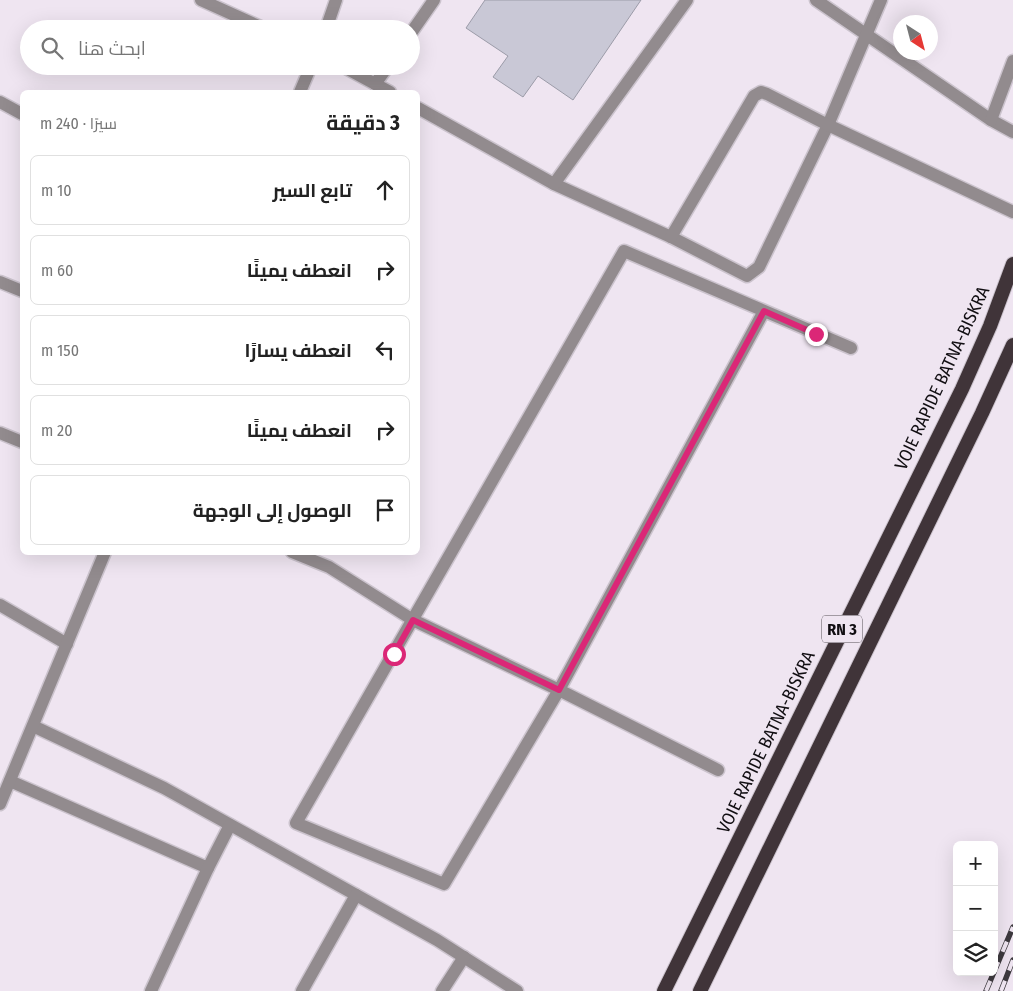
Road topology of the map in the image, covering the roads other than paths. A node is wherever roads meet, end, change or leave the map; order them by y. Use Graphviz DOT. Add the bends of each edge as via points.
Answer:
graph roads {
  1 [pos="201,0"];
  2 [pos="336,0"];
  3 [pos="434,0"];
  4 [pos="687,0"];
  5 [pos="816,0"];
  6 [pos="881,0"];
  7 [pos="245,20"];
  8 [pos="329,20"];
  9 [pos="420,20"];
  10 [pos="866,34"];
  11 [pos="1013,61"];
  12 [pos="307,75"];
  13 [pos="358,75"];
  14 [pos="382,75"];
  15 [pos="375,84"];
  16 [pos="301,90"];
  17 [pos="386,90"];
  18 [pos="0,102"];
  19 [pos="420,109"];
  20 [pos="20,113"];
  21 [pos="991,120"];
  22 [pos="828,125"];
  23 [pos="1013,132"];
  24 [pos="554,184"];
  25 [pos="1013,212"];
  26 [pos="671,237"];
  27 [pos="1013,264"];
  28 [pos="0,282"];
  29 [pos="20,290"];
  30 [pos="764,311"];
  31 [pos="1013,346"];
  32 [pos="851,348"];
  33 [pos="0,433"];
  34 [pos="20,441"];
  35 [pos="104,555"];
  36 [pos="299,555"];
  37 [pos="0,605"];
  38 [pos="413,620"];
  39 [pos="67,644"];
  40 [pos="559,690"];
  41 [pos="33,726"];
  42 [pos="718,770"];
  43 [pos="10,781"];
  44 [pos="0,804"];
  45 [pos="230,825"];
  46 [pos="208,868"];
  47 [pos="356,895"];
  48 [pos="464,957"];
  49 [pos="151,991"];
  50 [pos="302,991"];
  51 [pos="442,991"];
  52 [pos="517,991"];
  53 [pos="664,991"];
  54 [pos="700,991"];
  1 -- 7 [label="street"];
  2 -- 8 [label="street"];
  3 -- 9 [label="street"];
  4 -- 24 [label="street"];
  5 -- 10 [label="street"];
  6 -- 10 [label="street"];
  10 -- 21 [label="street"];
  10 -- 22 [label="street"];
  11 -- 21 [label="street"];
  12 -- 16 [label="street"];
  13 -- 15 [label="street"];
  14 -- 15 [label="street"];
  15 -- 17 [label="street"];
  18 -- 20 [label="street"];
  19 -- 24 [label="street"];
  21 -- 23 [label="street"];
  22 -- 25 [label="street"];
  22 -- 26 [label="street" via="767,94 760,92 754,96"];
  22 -- 26 [label="street" via="759,267 753,272 747,276"];
  24 -- 26 [label="street"];
  27 -- 53 [label="highway, VOIE RAPIDE BATNA-BISKRA / RN 3" via="962,388"];
  28 -- 29 [label="street"];
  30 -- 32 [label="street"];
  30 -- 38 [label="street" via="624,251"];
  30 -- 40 [label="street"];
  31 -- 54 [label="highway, RN 3"];
  33 -- 34 [label="street"];
  35 -- 39 [label="street"];
  36 -- 38 [label="street" via="329,567"];
  37 -- 39 [label="street"];
  38 -- 40 [label="street"];
  38 -- 40 [label="street" via="296,823 444,884"];
  39 -- 41 [label="street"];
  40 -- 42 [label="street"];
  41 -- 43 [label="street"];
  41 -- 45 [label="street" via="164,788"];
  43 -- 44 [label="street"];
  43 -- 46 [label="street"];
  45 -- 46 [label="street"];
  45 -- 47 [label="street"];
  46 -- 49 [label="street"];
  47 -- 48 [label="street"];
  47 -- 50 [label="street"];
  48 -- 51 [label="street"];
  48 -- 52 [label="street"];
}
